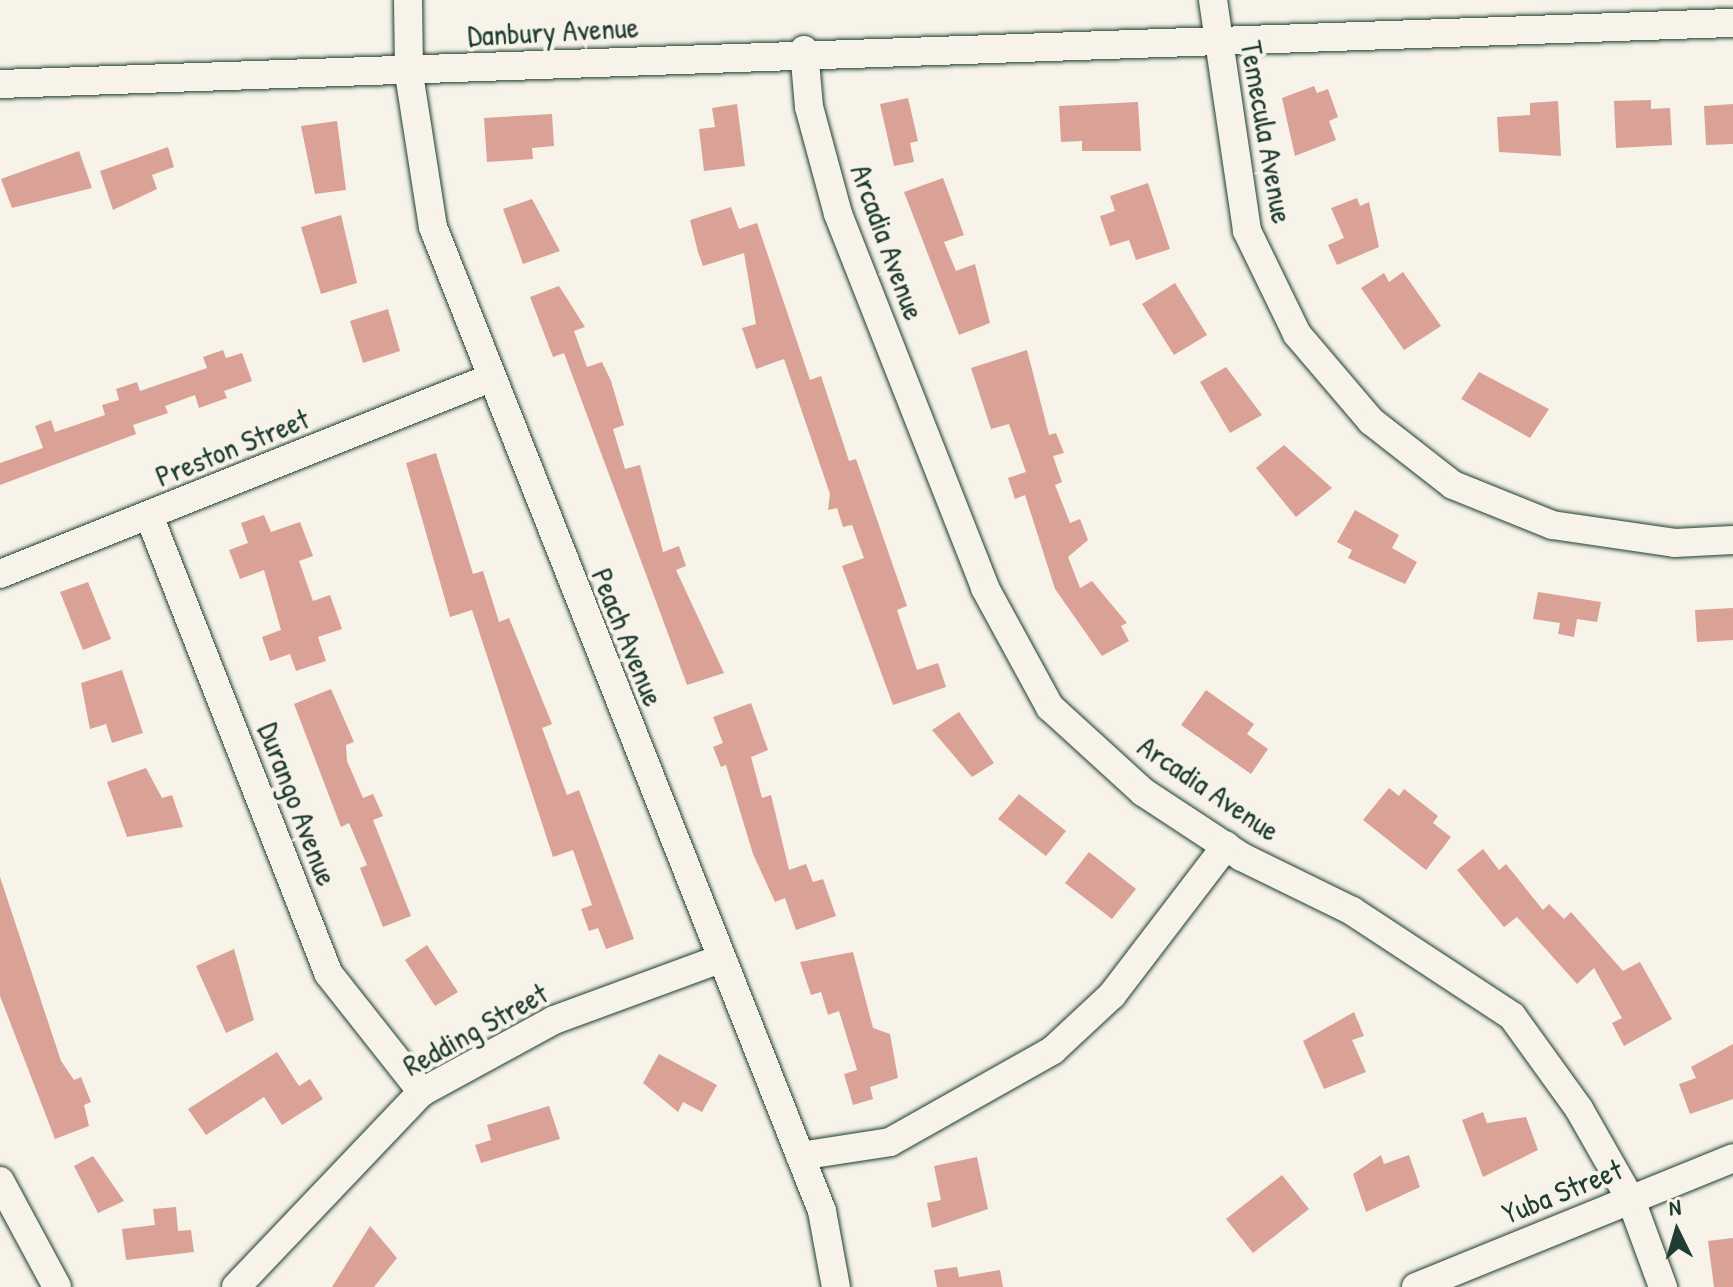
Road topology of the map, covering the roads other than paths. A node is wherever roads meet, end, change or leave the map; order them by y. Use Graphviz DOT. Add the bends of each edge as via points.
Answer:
graph roads {
  1 [pos="408,0"];
  2 [pos="1213,0"];
  3 [pos="1733,23"];
  4 [pos="1215,43"];
  5 [pos="804,50"];
  6 [pos="409,74"];
  7 [pos="0,84"];
  8 [pos="488,379"];
  9 [pos="150,518"];
  10 [pos="1733,540"];
  11 [pos="0,574"];
  12 [pos="1226,846"];
  13 [pos="720,959"];
  14 [pos="422,1092"];
  15 [pos="800,1156"];
  16 [pos="1733,1158"];
  17 [pos="0,1181"];
  18 [pos="1631,1200"];
  19 [pos="57,1287"];
  20 [pos="236,1287"];
  21 [pos="836,1287"];
  22 [pos="1416,1287"];
  23 [pos="1663,1287"];
  1 -- 6 [label="street, Peach Avenue"];
  2 -- 4 [label="street, Temecula Avenue"];
  3 -- 4 [label="street, Danbury Avenue"];
  4 -- 5 [label="street, Danbury Avenue"];
  4 -- 10 [label="street, Temecula Avenue" via="1247,231 1297,334 1371,421 1453,485 1552,525 1675,543"];
  5 -- 6 [label="street, Danbury Avenue"];
  5 -- 12 [label="street, Arcadia Avenue" via="809,107 838,214 985,588 1050,707 1143,792"];
  6 -- 7 [label="street, Danbury Avenue"];
  6 -- 8 [label="street, Peach Avenue" via="433,227"];
  8 -- 9 [label="street, Preston Street"];
  8 -- 13 [label="street, Peach Avenue"];
  9 -- 11 [label="street, Preston Street"];
  9 -- 14 [label="street, Durango Avenue" via="328,973"];
  12 -- 15 [label="street" via="1082,1029 890,1142"];
  12 -- 18 [label="street, Arcadia Avenue" via="1352,911 1512,1016 1579,1109"];
  13 -- 14 [label="street, Redding Street" via="554,1020"];
  13 -- 15 [label="street, Peach Avenue"];
  14 -- 20 [label="street, Redding Street"];
  15 -- 21 [label="street, Peach Avenue" via="822,1211"];
  16 -- 18 [label="street, Yuba Street"];
  17 -- 19 [label="street"];
  18 -- 22 [label="street, Yuba Street"];
  18 -- 23 [label="street, Arcadia Avenue"];
}
